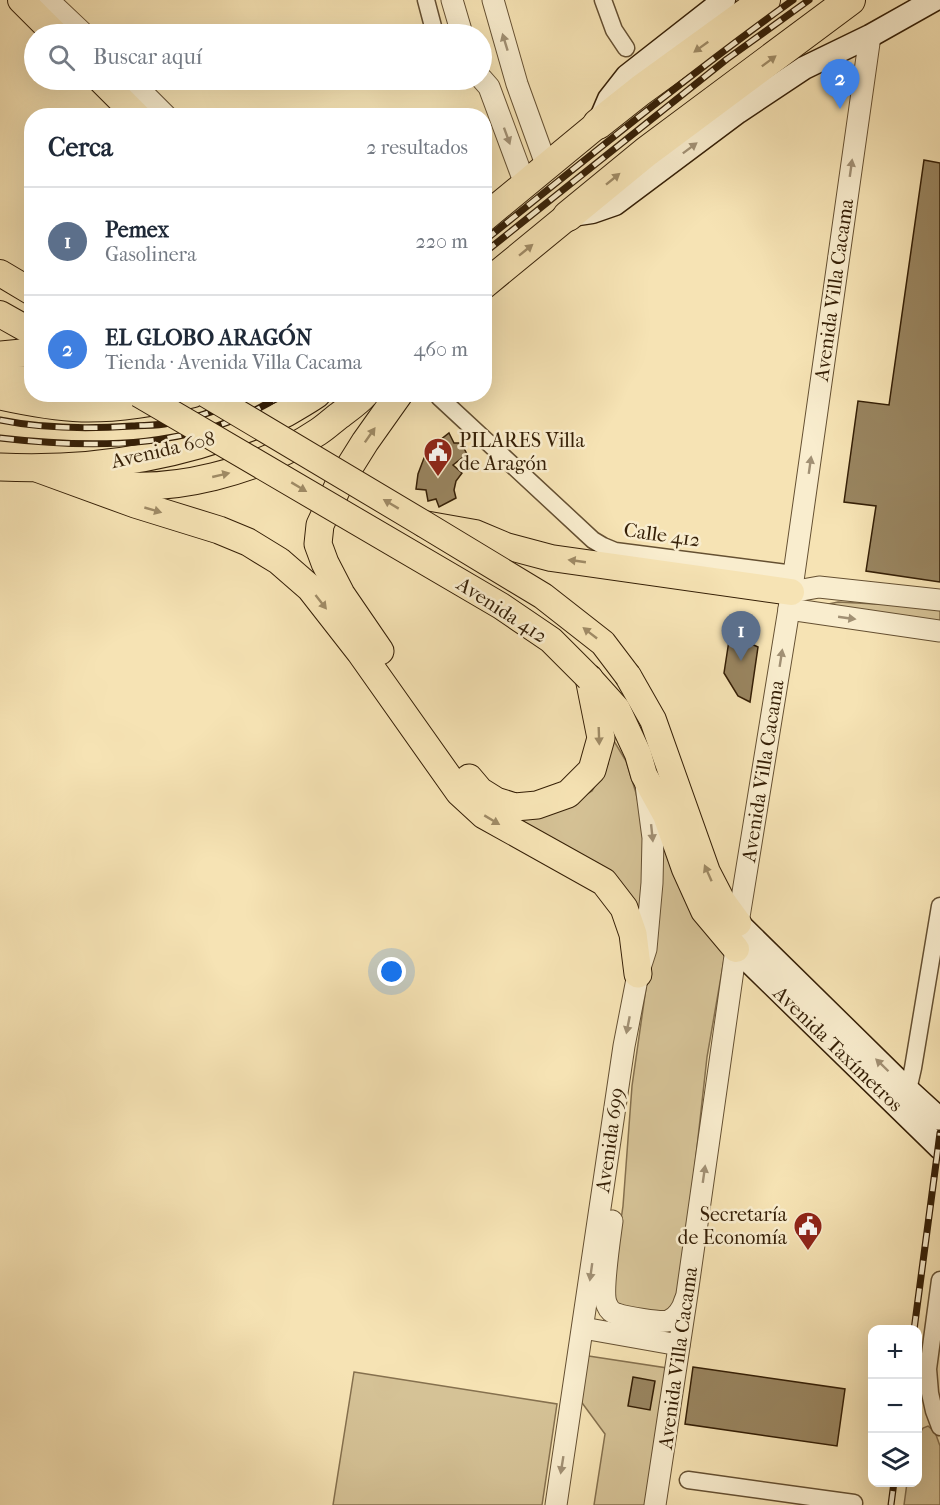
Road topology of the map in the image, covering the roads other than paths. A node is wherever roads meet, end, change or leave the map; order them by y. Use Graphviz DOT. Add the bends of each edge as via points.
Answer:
graph roads {
  1 [pos="21,0"];
  2 [pos="48,0"];
  3 [pos="426,0"];
  4 [pos="452,0"];
  5 [pos="493,0"];
  6 [pos="603,0"];
  7 [pos="724,0"];
  8 [pos="765,0"];
  9 [pos="850,0"];
  10 [pos="934,0"];
  11 [pos="46,24"];
  12 [pos="73,24"];
  13 [pos="432,24"];
  14 [pos="459,24"];
  15 [pos="870,36"];
  16 [pos="626,48"];
  17 [pos="492,84"];
  18 [pos="517,84"];
  19 [pos="110,90"];
  20 [pos="140,90"];
  21 [pos="488,90"];
  22 [pos="129,108"];
  23 [pos="158,108"];
  24 [pos="598,124"];
  25 [pos="547,167"];
  26 [pos="525,184"];
  27 [pos="492,211"];
  28 [pos="568,216"];
  29 [pos="0,273"];
  30 [pos="492,278"];
  31 [pos="24,287"];
  32 [pos="0,314"];
  33 [pos="24,328"];
  34 [pos="24,352"];
  35 [pos="0,355"];
  36 [pos="0,379"];
  37 [pos="24,380"];
  38 [pos="0,396"];
  39 [pos="24,401"];
  40 [pos="28,402"];
  41 [pos="148,402"];
  42 [pos="153,402"];
  43 [pos="219,402"];
  44 [pos="304,402"];
  45 [pos="355,402"];
  46 [pos="393,402"];
  47 [pos="444,402"];
  48 [pos="0,467"];
  49 [pos="39,469"];
  50 [pos="424,524"];
  51 [pos="791,592"];
  52 [pos="940,600"];
  53 [pos="940,632"];
  54 [pos="589,678"];
  55 [pos="644,775"];
  56 [pos="940,906"];
  57 [pos="738,923"];
  58 [pos="736,949"];
  59 [pos="638,974"];
  60 [pos="617,1089"];
  61 [pos="902,1098"];
  62 [pos="940,1119"];
  63 [pos="940,1148"];
  64 [pos="940,1280"];
  65 [pos="687,1294"];
  66 [pos="938,1318"];
  67 [pos="583,1328"];
  68 [pos="679,1345"];
  69 [pos="940,1427"];
  70 [pos="688,1480"];
  71 [pos="811,1501"];
  72 [pos="854,1503"];
  73 [pos="556,1505"];
  74 [pos="655,1505"];
  1 -- 11 [label="main road"];
  2 -- 12 [label="street"];
  3 -- 13 [label="street"];
  4 -- 14 [label="street"];
  18 -- 5 [label="street, one-way"];
  6 -- 16 [label="street" via="614,30"];
  7 -- 24 [label="main road" via="627,76 609,99"];
  8 -- 24 [label="highway, one-way"];
  28 -- 9 [label="highway, one-way" via="646,152"];
  10 -- 15 [label="main road"];
  28 -- 15 [label="main road, one-way" via="615,204 804,68"];
  51 -- 15 [label="street, Avenida Villa Cacama, one-way"];
  17 -- 18 [label="street"];
  18 -- 25 [label="street"];
  19 -- 22 [label="main road"];
  20 -- 23 [label="street"];
  21 -- 26 [label="street, one-way"];
  24 -- 25 [label="highway"];
  25 -- 26 [label="highway"];
  26 -- 27 [label="highway"];
  30 -- 28 [label="highway, one-way"];
  29 -- 31 [label="main road"];
  32 -- 33 [label="main road"];
  34 -- 35 [label="highway"];
  36 -- 37 [label="highway"];
  38 -- 39 [label="highway"];
  40 -- 41 [label="highway" via="83,408"];
  42 -- 54 [label="main road, Avenida 412, one-way, bridge" via="501,606 550,640"];
  50 -- 43 [label="main road, Avenida 412, one-way, bridge"];
  44 -- 49 [label="highway, Avenida 608" via="235,434 181,450 110,464"];
  49 -- 45 [label="highway, one-way" via="117,486 161,486 228,473 273,456 317,432"];
  54 -- 46 [label="highway, one-way" via="602,738 592,770 568,794 537,805 516,807 480,791 341,594 318,544 320,525 340,482"];
  47 -- 51 [label="street, Calle 412" via="603,546"];
  48 -- 49 [label="highway, Avenida 608"];
  49 -- 59 [label="highway, one-way" via="219,530 279,561 310,588 360,652 459,792 484,815 604,882 624,908 633,934"];
  51 -- 50 [label="main road, one-way" via="550,558 475,533"];
  57 -- 50 [label="main road, Avenida 412, one-way, bridge" via="707,872 653,720 603,643 543,596"];
  51 -- 52 [label="street" via="819,587"];
  51 -- 53 [label="street, one-way"];
  57 -- 51 [label="street, Avenida Villa Cacama, one-way"];
  54 -- 55 [label="main road, Avenida 412" via="617,709"];
  55 -- 58 [label="main road, Avenida 412" via="666,815 704,911"];
  55 -- 59 [label="street, Avenida 699, one-way" via="653,838 652,883 646,950"];
  56 -- 61 [label="street" via="913,1068"];
  57 -- 58 [label="street, Avenida Villa Cacama"];
  61 -- 57 [label="main road, Avenida Taxímetros, one-way"];
  58 -- 61 [label="main road, Avenida Taxímetros"];
  65 -- 58 [label="street, Avenida Villa Cacama, one-way"];
  59 -- 60 [label="street, Avenida 699, one-way"];
  60 -- 65 [label="street" via="622,1128 604,1291 606,1305 621,1316 664,1322 675,1317"];
  60 -- 67 [label="street, Avenida 699, one-way"];
  61 -- 62 [label="main road, Avenida Taxímetros"];
  61 -- 63 [label="main road, Avenida Taxímetros"];
  64 -- 66 [label="street"];
  65 -- 68 [label="street, Avenida Villa Cacama"];
  66 -- 69 [label="street" via="928,1369"];
  67 -- 68 [label="street"];
  67 -- 73 [label="street, Avenida 699, one-way"];
  68 -- 74 [label="street, Avenida Villa Cacama"];
  70 -- 71 [label="street"];
  71 -- 72 [label="street"];
}
